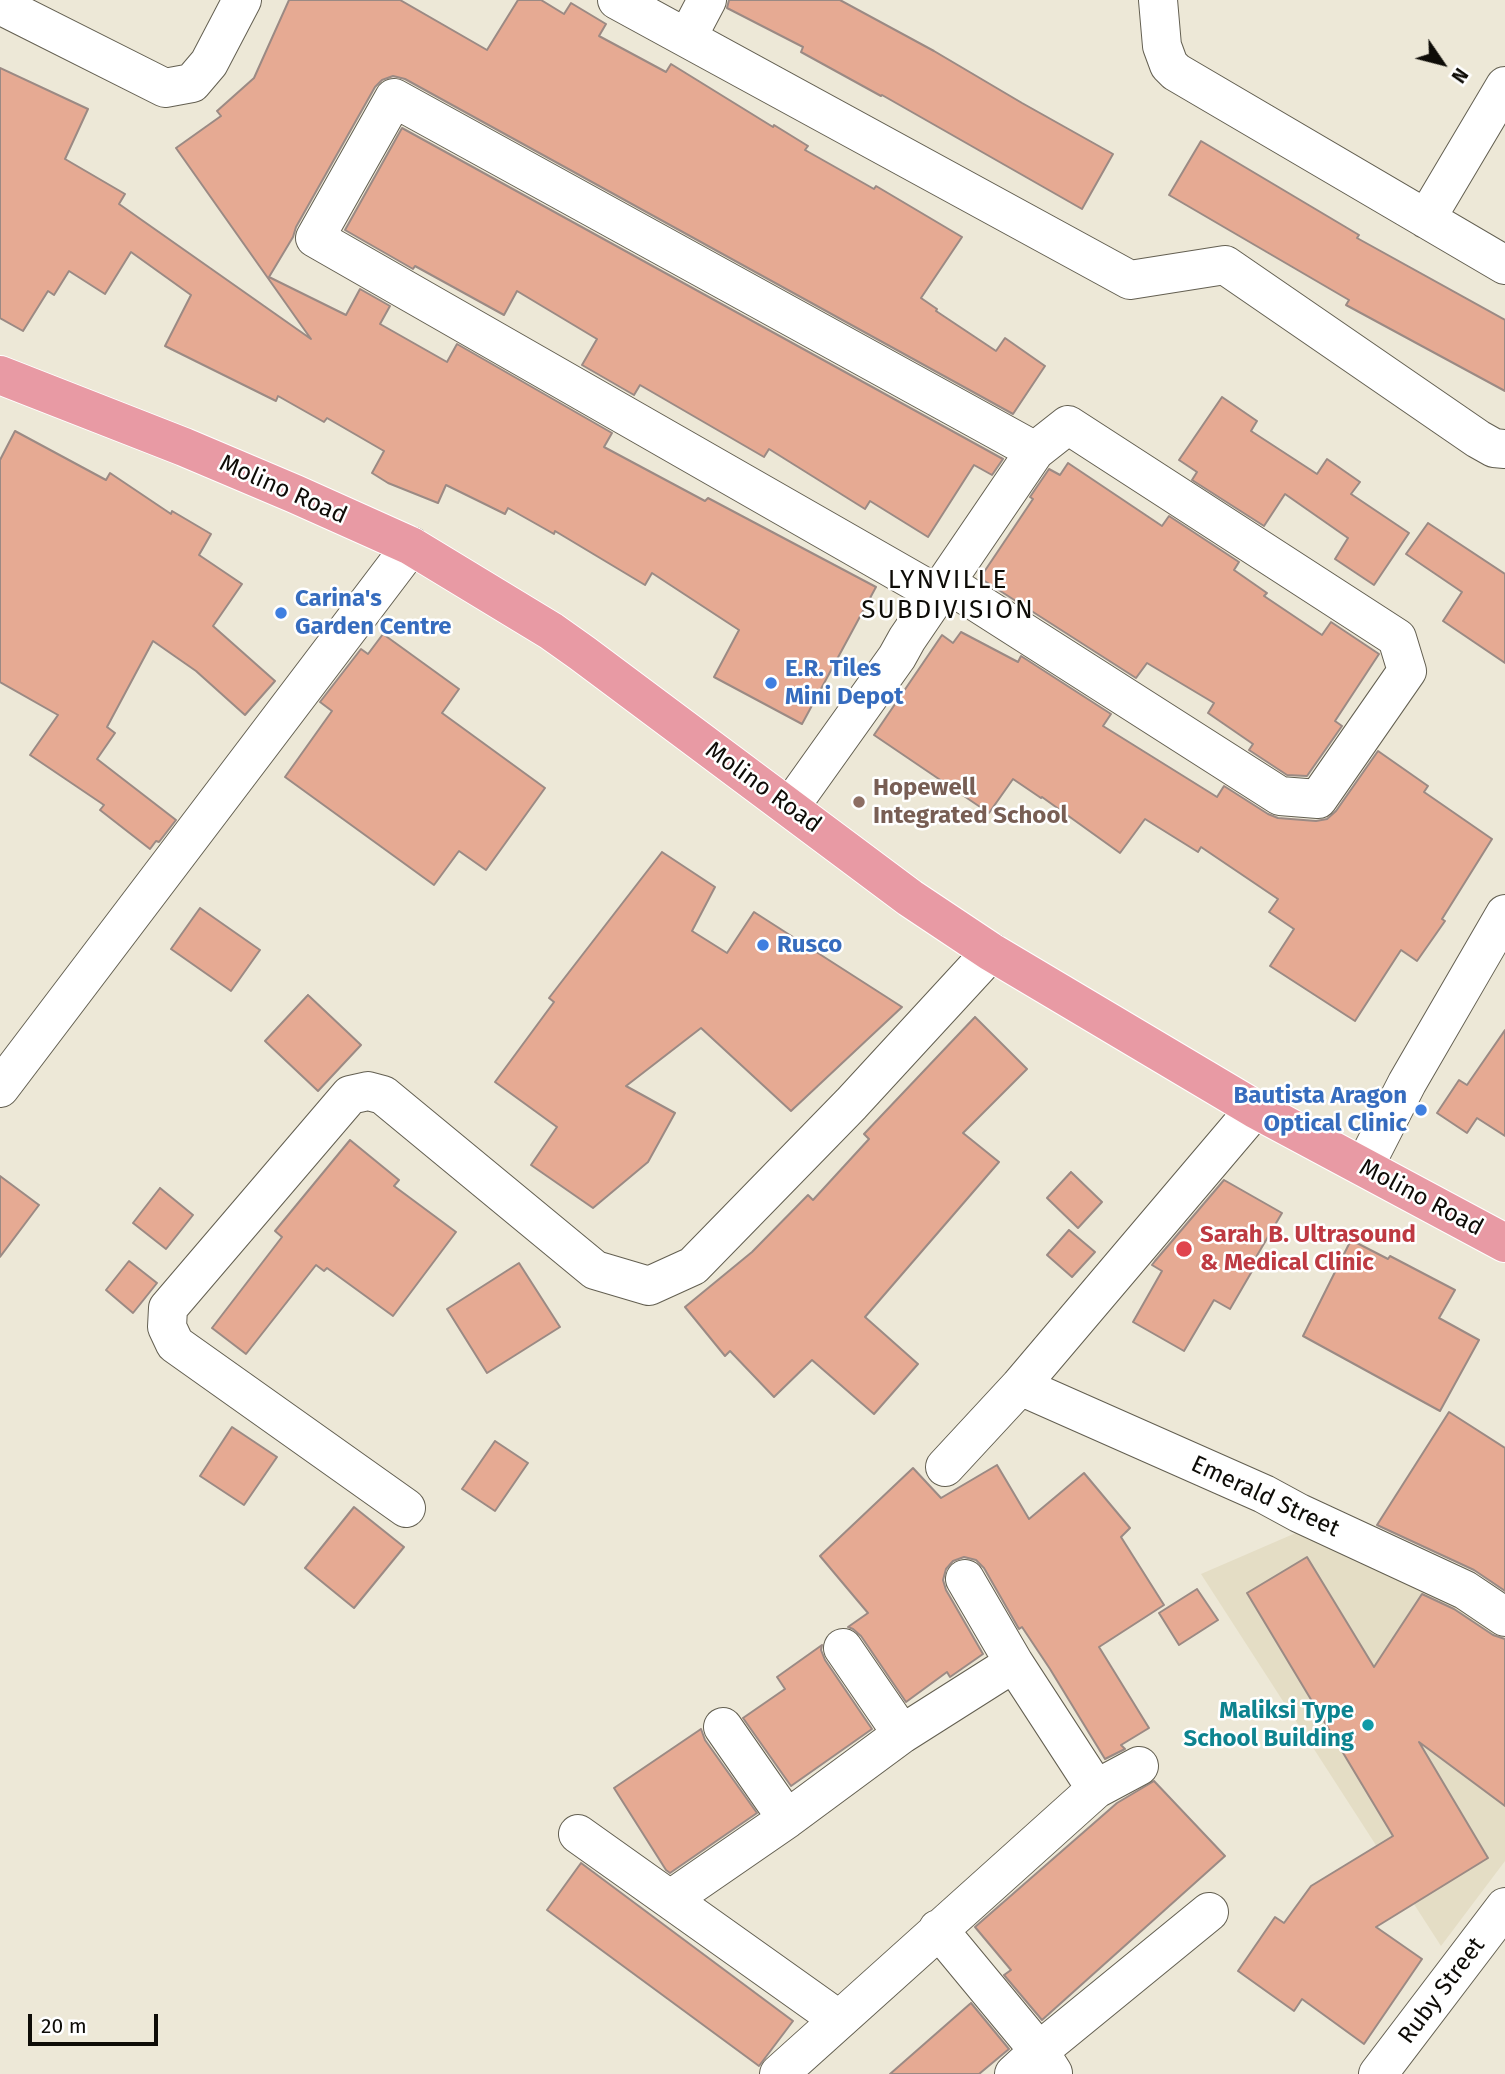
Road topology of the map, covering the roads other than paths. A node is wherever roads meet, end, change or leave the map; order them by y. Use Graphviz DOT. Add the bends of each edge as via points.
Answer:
graph roads {
  1 [pos="242,0"];
  2 [pos="617,0"];
  3 [pos="707,0"];
  4 [pos="1158,0"];
  5 [pos="0,5"];
  6 [pos="687,38"];
  7 [pos="1505,86"];
  8 [pos="1426,219"];
  9 [pos="1505,265"];
  10 [pos="0,375"];
  11 [pos="1505,449"];
  12 [pos="1035,451"];
  13 [pos="411,546"];
  14 [pos="941,588"];
  15 [pos="790,807"];
  16 [pos="1505,914"];
  17 [pos="990,952"];
  18 [pos="0,1088"];
  19 [pos="1255,1109"];
  20 [pos="1364,1167"];
  21 [pos="1505,1243"];
  22 [pos="1020,1386"];
  23 [pos="945,1467"];
  24 [pos="407,1508"];
  25 [pos="965,1580"];
  26 [pos="1505,1617"];
  27 [pos="844,1648"];
  28 [pos="1014,1663"];
  29 [pos="723,1727"];
  30 [pos="902,1734"];
  31 [pos="1139,1766"];
  32 [pos="1096,1789"];
  33 [pos="787,1819"];
  34 [pos="578,1834"];
  35 [pos="671,1899"];
  36 [pos="1505,1908"];
  37 [pos="1209,1912"];
  38 [pos="938,1929"];
  39 [pos="838,2019"];
  40 [pos="1036,2066"];
  41 [pos="779,2074"];
  42 [pos="1378,2074"];
  1 -- 5 [label="street" via="209,63 192,83 165,88"];
  2 -- 6 [label="street"];
  3 -- 6 [label="street"];
  4 -- 8 [label="street" via="1162,46 1176,72"];
  6 -- 11 [label="street" via="1130,280 1225,265 1478,439"];
  7 -- 8 [label="street"];
  8 -- 9 [label="street"];
  10 -- 13 [label="main road, Molino Road" via="184,447"];
  12 -- 14 [label="street"];
  12 -- 14 [label="street" via="1068,425 1396,638 1407,671 1318,799 1280,796"];
  12 -- 14 [label="street" via="394,98 315,238"];
  13 -- 15 [label="main road, Molino Road" via="551,631"];
  13 -- 18 [label="street"];
  14 -- 15 [label="street"];
  15 -- 17 [label="main road, Molino Road"];
  16 -- 20 [label="street"];
  17 -- 19 [label="main road, Molino Road"];
  17 -- 24 [label="street" via="693,1266 649,1286 595,1270 383,1095 368,1091 350,1095 168,1308 167,1327 175,1344"];
  19 -- 20 [label="main road, Molino Road"];
  19 -- 22 [label="street"];
  20 -- 21 [label="main road, Molino Road"];
  22 -- 23 [label="street"];
  22 -- 26 [label="street, Emerald Street" via="1264,1494 1465,1590"];
  25 -- 28 [label="street"];
  27 -- 30 [label="street"];
  28 -- 30 [label="street"];
  28 -- 32 [label="street"];
  29 -- 33 [label="street"];
  30 -- 33 [label="street"];
  31 -- 32 [label="street"];
  32 -- 38 [label="street"];
  33 -- 35 [label="street"];
  34 -- 35 [label="street"];
  35 -- 39 [label="street"];
  36 -- 42 [label="street, Ruby Street"];
  37 -- 40 [label="street"];
  38 -- 39 [label="street"];
  38 -- 40 [label="street"];
  39 -- 41 [label="street"];
}
